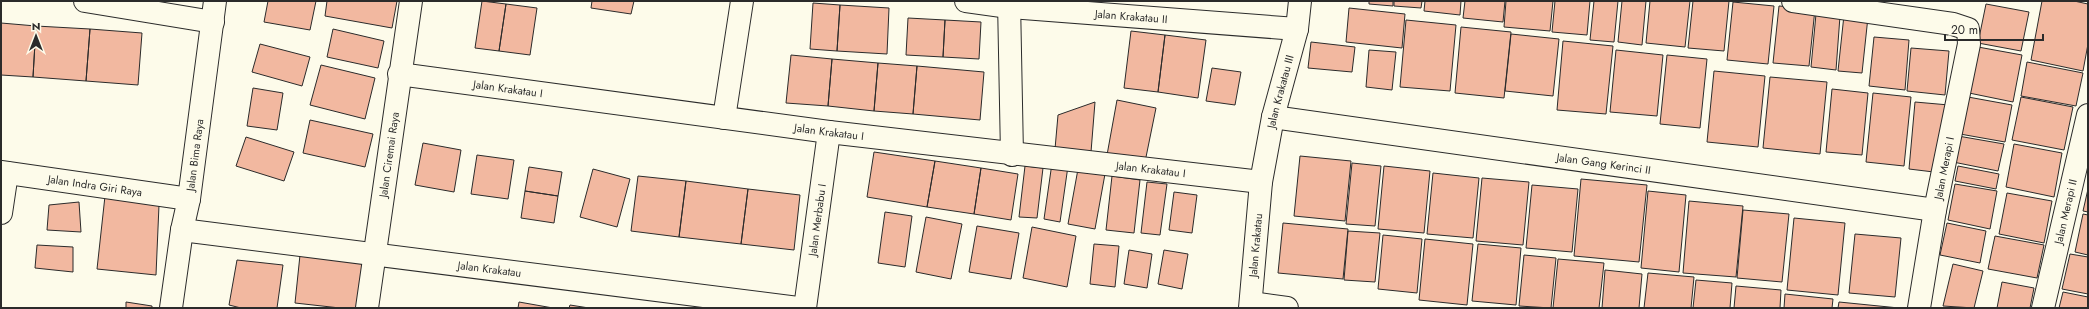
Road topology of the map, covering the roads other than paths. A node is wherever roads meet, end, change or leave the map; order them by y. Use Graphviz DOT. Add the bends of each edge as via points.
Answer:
graph roads {
  1 [pos="85,1"];
  2 [pos="215,1"];
  3 [pos="411,1"];
  4 [pos="742,1"];
  5 [pos="966,1"];
  6 [pos="1300,1"];
  7 [pos="1792,1"];
  8 [pos="1010,4"];
  9 [pos="213,22"];
  10 [pos="1297,29"];
  11 [pos="399,74"];
  12 [pos="2088,115"];
  13 [pos="1273,117"];
  14 [pos="724,118"];
  15 [pos="829,132"];
  16 [pos="1012,155"];
  17 [pos="4,173"];
  18 [pos="1261,182"];
  19 [pos="189,199"];
  20 [pos="1936,210"];
  21 [pos="1,212"];
  22 [pos="182,230"];
  23 [pos="374,254"];
  24 [pos="1250,306"];
  25 [pos="171,308"];
  26 [pos="367,308"];
  27 [pos="798,308"];
  28 [pos="805,308"];
  29 [pos="1287,308"];
  30 [pos="1919,308"];
  31 [pos="2044,308"];
  1 -- 9 [label="street"];
  2 -- 9 [label="street, Jalan Bima Raya"];
  3 -- 11 [label="street, Jalan Ciremai Raya"];
  4 -- 14 [label="street"];
  5 -- 8 [label="street, Jalan Krakatau II"];
  6 -- 10 [label="street, Jalan Krakatau III"];
  7 -- 20 [label="street, Jalan Merapi I" via="1953,24 1968,29 1969,44"];
  8 -- 10 [label="street, Jalan Krakatau II"];
  8 -- 16 [label="street"];
  9 -- 19 [label="street, Jalan Bima Raya"];
  10 -- 13 [label="street, Jalan Krakatau III"];
  11 -- 14 [label="street, Jalan Krakatau I"];
  11 -- 23 [label="street, Jalan Ciremai Raya"];
  12 -- 31 [label="street, Jalan Merapi II"];
  13 -- 18 [label="street, Jalan Krakatau III"];
  13 -- 20 [label="street, Jalan Gang Kerinci II"];
  14 -- 15 [label="street, Jalan Krakatau I"];
  15 -- 16 [label="street, Jalan Krakatau I"];
  15 -- 28 [label="street, Jalan Merbabu I"];
  16 -- 18 [label="street, Jalan Krakatau I"];
  17 -- 19 [label="street, Jalan Indra Giri Raya"];
  17 -- 21 [label="street"];
  18 -- 24 [label="street, Jalan Krakatau"];
  19 -- 22 [label="street, Jalan Bima Raya"];
  20 -- 30 [label="street, Jalan Merapi I"];
  22 -- 23 [label="street, Jalan Krakatau"];
  22 -- 25 [label="street, Jalan Bima Raya"];
  23 -- 26 [label="street, Jalan Ciremai Raya"];
  23 -- 27 [label="street, Jalan Krakatau"];
  24 -- 29 [label="street"];
}
